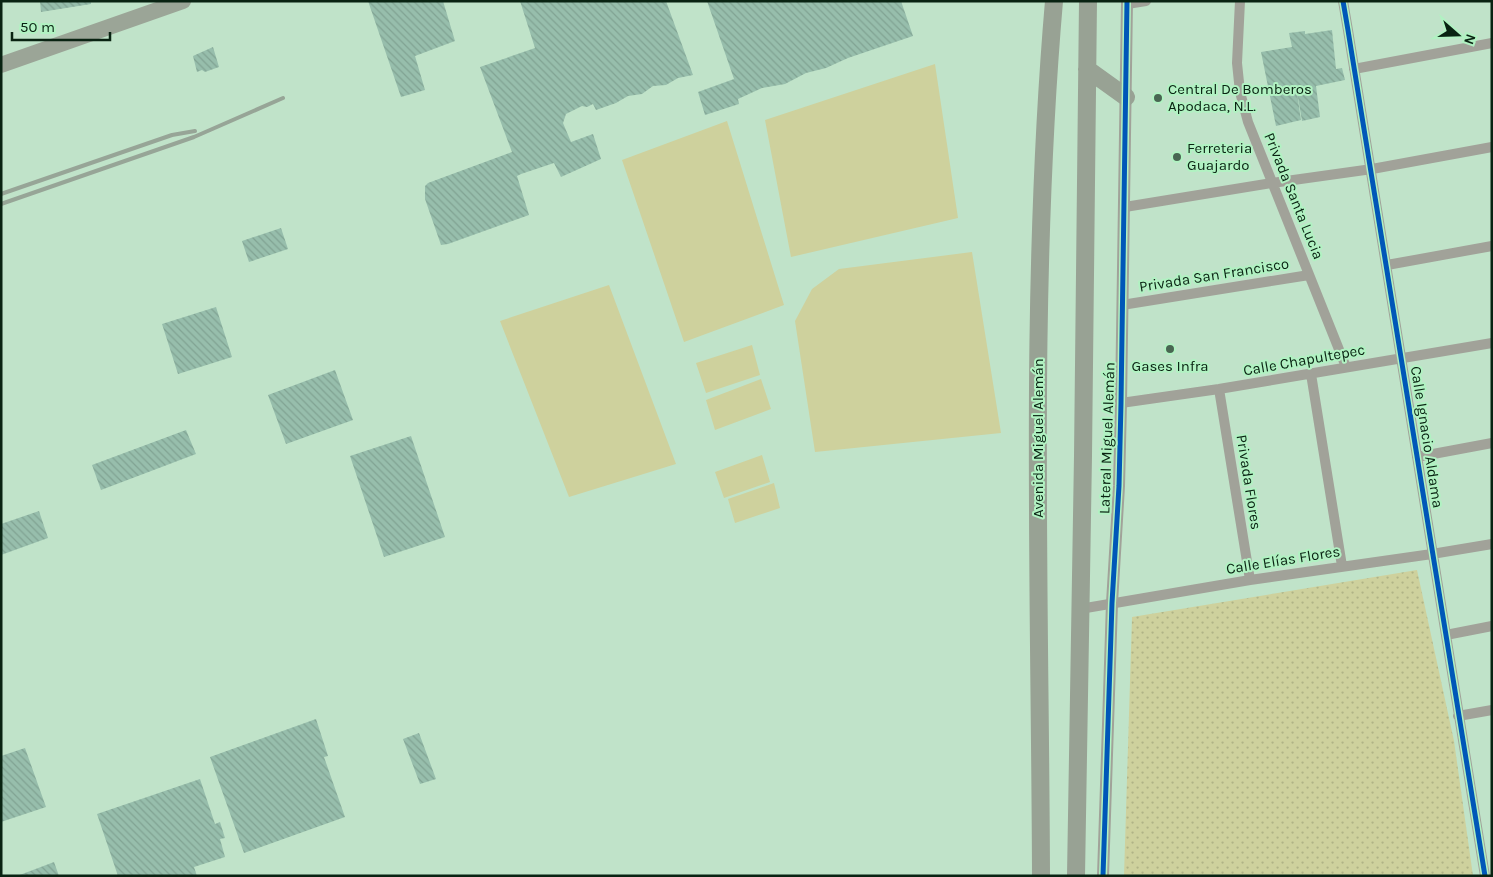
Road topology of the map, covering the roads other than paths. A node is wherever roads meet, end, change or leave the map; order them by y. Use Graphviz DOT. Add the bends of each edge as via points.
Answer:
graph roads {
  1 [pos="156,1"];
  2 [pos="183,1"];
  3 [pos="1054,1"];
  4 [pos="1088,1"];
  5 [pos="1146,1"];
  6 [pos="1240,1"];
  7 [pos="1343,1"];
  8 [pos="1127,3"];
  9 [pos="1492,42"];
  10 [pos="1,56"];
  11 [pos="1,65"];
  12 [pos="1087,69"];
  13 [pos="1354,69"];
  14 [pos="1126,97"];
  15 [pos="1492,148"];
  16 [pos="1372,169"];
  17 [pos="1272,183"];
  18 [pos="1125,207"];
  19 [pos="1492,246"];
  20 [pos="1387,264"];
  21 [pos="1309,276"];
  22 [pos="1122,305"];
  23 [pos="1492,344"];
  24 [pos="1402,359"];
  25 [pos="1346,367"];
  26 [pos="1311,374"];
  27 [pos="1219,389"];
  28 [pos="1121,403"];
  29 [pos="1492,443"];
  30 [pos="1417,457"];
  31 [pos="1492,544"];
  32 [pos="1432,554"];
  33 [pos="1342,566"];
  34 [pos="1250,580"];
  35 [pos="1112,603"];
  36 [pos="1080,609"];
  37 [pos="1492,626"];
  38 [pos="1446,635"];
  39 [pos="1492,710"];
  40 [pos="1458,716"];
  41 [pos="1041,844"];
  42 [pos="1078,845"];
  43 [pos="1103,875"];
  44 [pos="1035,876"];
  45 [pos="1041,876"];
  46 [pos="1076,876"];
  47 [pos="1082,876"];
  48 [pos="1485,876"];
  1 -- 10 [label="main road"];
  2 -- 11 [label="main road"];
  3 -- 41 [label="highway, Avenida Miguel Alemán" via="1046,97 1038,385"];
  4 -- 12 [label="highway"];
  5 -- 8 [label="street"];
  6 -- 17 [label="street, Privada Santa Lucia" via="1237,63 1240,92"];
  7 -- 13 [label="street, Calle Ignacio Aldama"];
  8 -- 14 [label="street, Lateral Miguel Alemán"];
  9 -- 13 [label="street"];
  12 -- 14 [label="highway"];
  12 -- 36 [label="highway"];
  13 -- 16 [label="street, Calle Ignacio Aldama"];
  14 -- 18 [label="street, Lateral Miguel Alemán"];
  15 -- 16 [label="street"];
  16 -- 17 [label="street"];
  16 -- 20 [label="street, Calle Ignacio Aldama"];
  17 -- 18 [label="street"];
  17 -- 21 [label="street, Privada Santa Lucia"];
  18 -- 22 [label="street, Lateral Miguel Alemán"];
  19 -- 20 [label="street"];
  20 -- 24 [label="street, Calle Ignacio Aldama"];
  21 -- 22 [label="street, Privada San Francisco"];
  21 -- 25 [label="street, Privada Santa Lucia"];
  22 -- 28 [label="street, Lateral Miguel Alemán"];
  23 -- 24 [label="street, Calle Chapultepec"];
  24 -- 25 [label="street, Calle Chapultepec"];
  24 -- 30 [label="street, Calle Ignacio Aldama"];
  25 -- 26 [label="street, Calle Chapultepec"];
  26 -- 27 [label="street, Calle Chapultepec"];
  26 -- 33 [label="street"];
  27 -- 28 [label="street, Calle Chapultepec"];
  27 -- 34 [label="street, Privada Flores"];
  28 -- 35 [label="street, Lateral Miguel Alemán"];
  29 -- 30 [label="street"];
  30 -- 32 [label="street, Calle Ignacio Aldama"];
  31 -- 32 [label="street, Calle Elías Flores"];
  32 -- 33 [label="street, Calle Elías Flores"];
  32 -- 38 [label="street, Calle Ignacio Aldama"];
  33 -- 34 [label="street, Calle Elías Flores"];
  34 -- 35 [label="street, Calle Elías Flores"];
  35 -- 36 [label="street, Calle Elías Flores"];
  35 -- 43 [label="street, Lateral Miguel Alemán"];
  36 -- 42 [label="highway"];
  37 -- 38 [label="street"];
  38 -- 40 [label="street, Calle Ignacio Aldama"];
  39 -- 40 [label="street"];
  40 -- 48 [label="street, Calle Ignacio Aldama"];
  41 -- 44 [label="highway"];
  41 -- 45 [label="highway, Avenida Miguel Alemán"];
  42 -- 46 [label="highway"];
  42 -- 47 [label="highway"];
}
